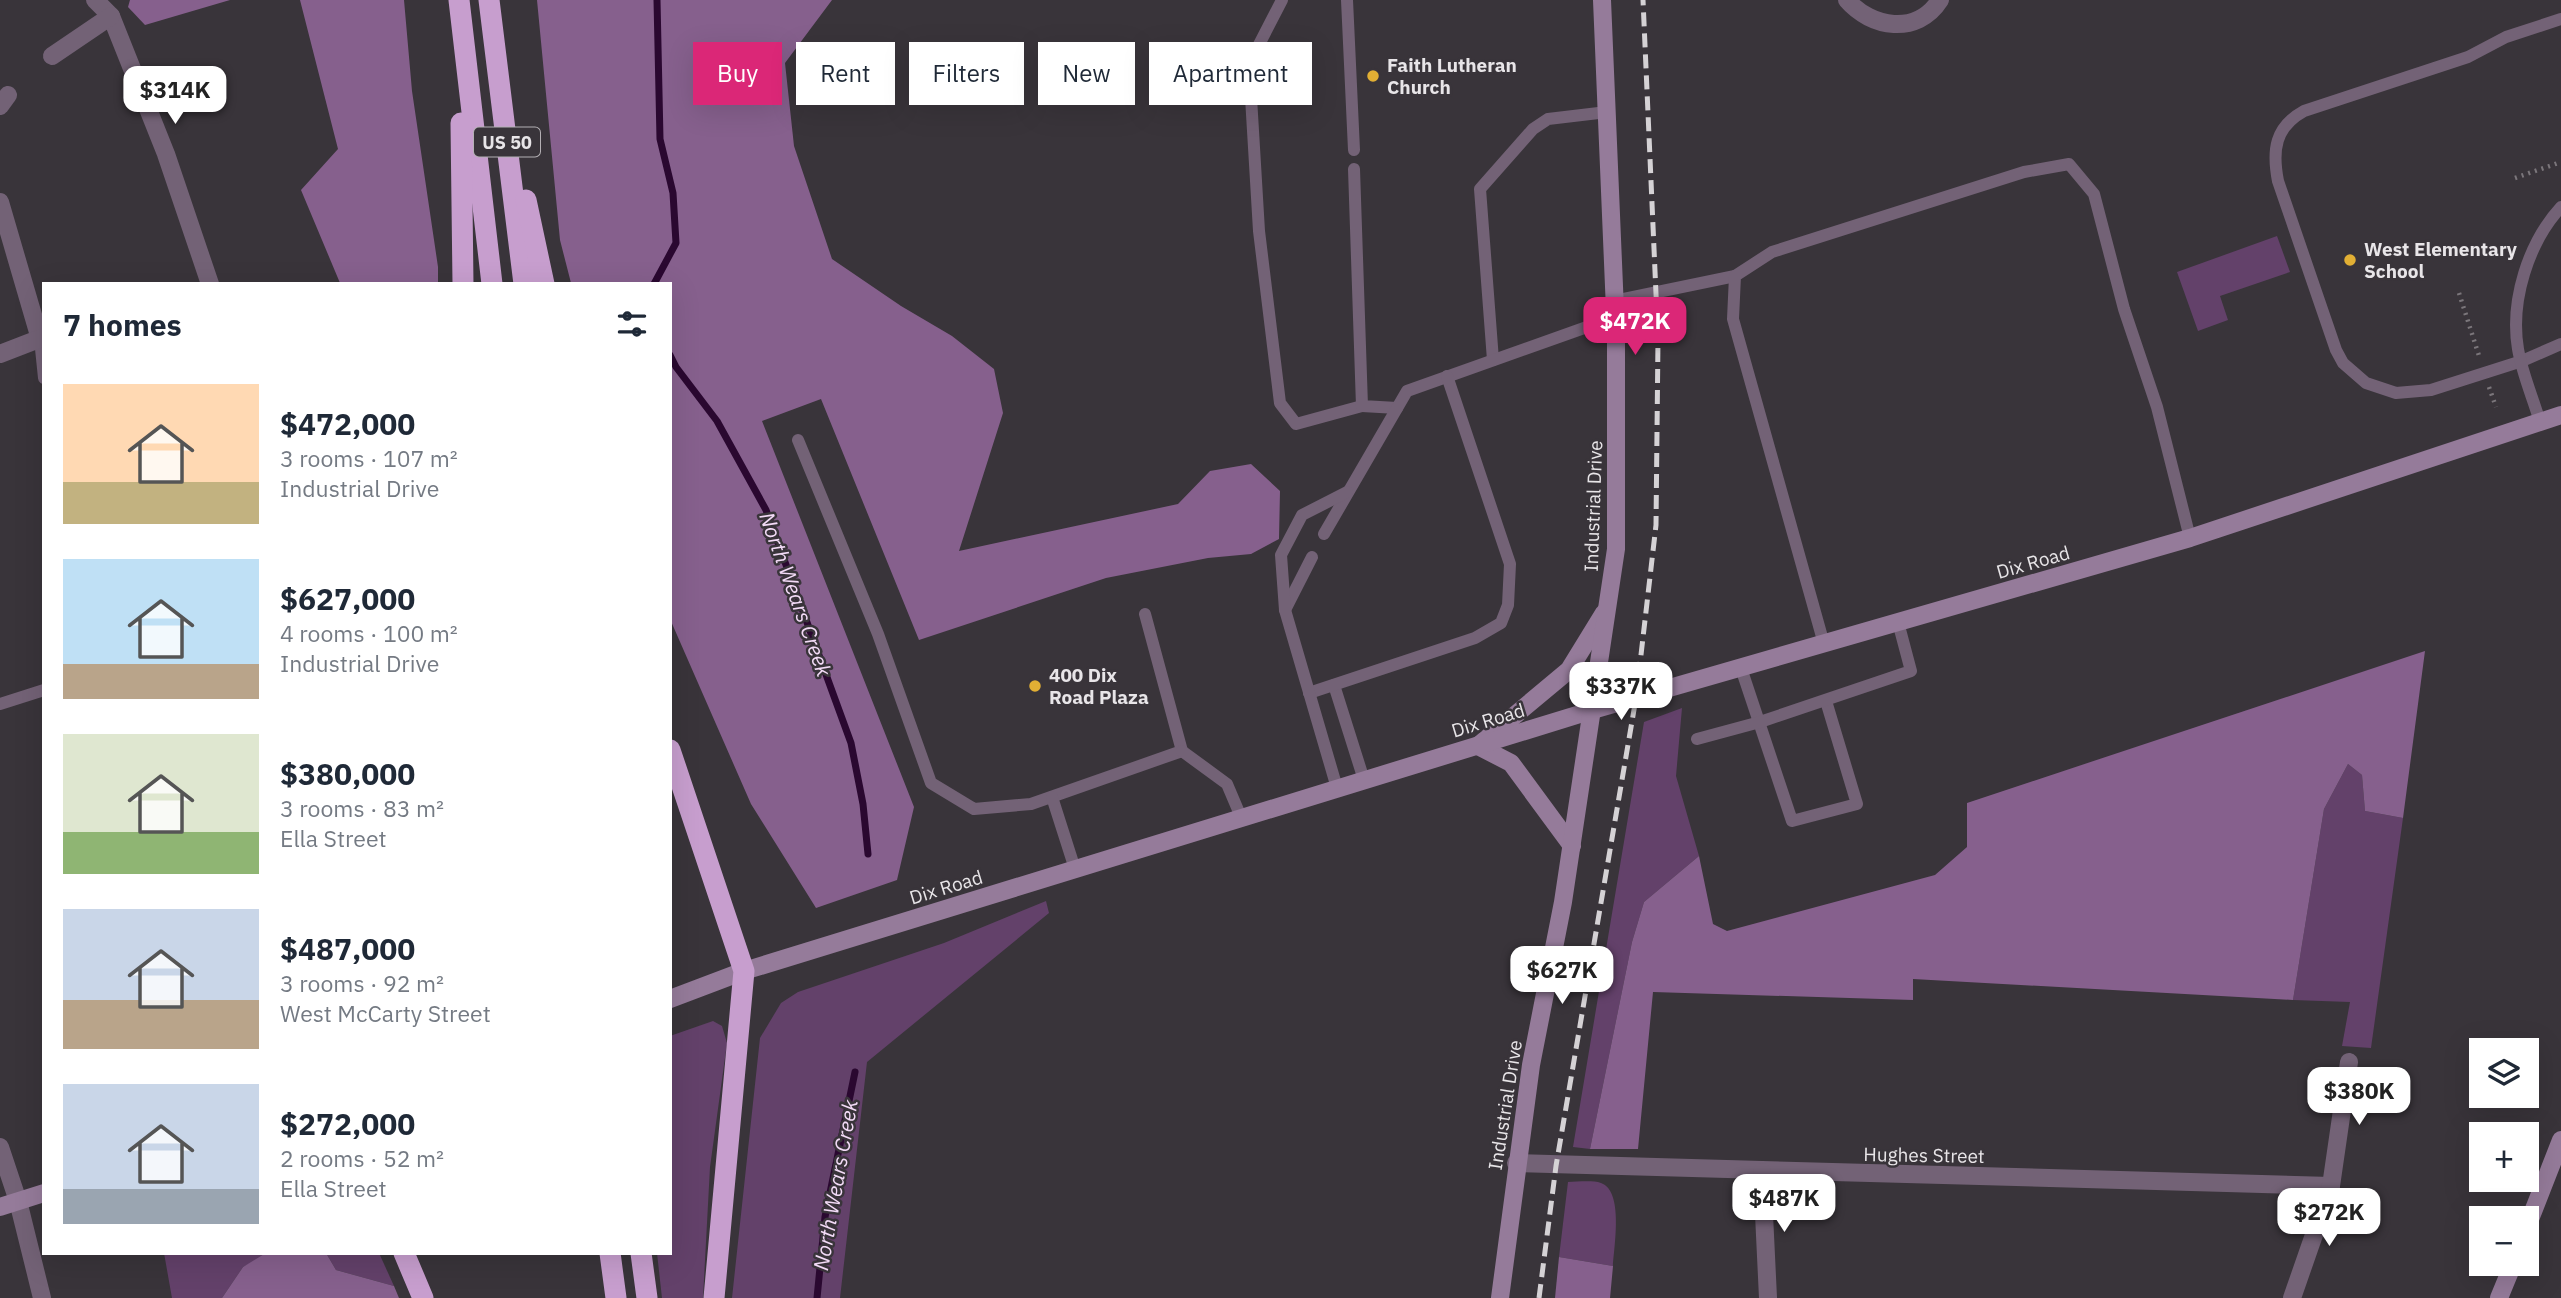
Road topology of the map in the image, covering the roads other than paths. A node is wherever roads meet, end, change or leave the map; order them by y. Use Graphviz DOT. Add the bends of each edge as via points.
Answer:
graph roads {
  1 [pos="94,0"];
  2 [pos="489,0"];
  3 [pos="1282,0"];
  4 [pos="1347,0"];
  5 [pos="1602,0"];
  6 [pos="1847,0"];
  7 [pos="1940,0"];
  8 [pos="460,6"];
  9 [pos="111,16"];
  10 [pos="2561,19"];
  11 [pos="52,56"];
  12 [pos="497,61"];
  13 [pos="1606,112"];
  14 [pos="1354,149"];
  15 [pos="1354,169"];
  16 [pos="0,202"];
  17 [pos="2561,207"];
  18 [pos="1735,276"];
  19 [pos="206,282"];
  20 [pos="463,282"];
  21 [pos="492,282"];
  22 [pos="524,282"];
  23 [pos="544,282"];
  24 [pos="1615,309"];
  25 [pos="42,338"];
  26 [pos="2561,344"];
  27 [pos="0,354"];
  28 [pos="1493,360"];
  29 [pos="2522,361"];
  30 [pos="1447,376"];
  31 [pos="1362,406"];
  32 [pos="1397,408"];
  33 [pos="2561,415"];
  34 [pos="2540,422"];
  35 [pos="798,440"];
  36 [pos="1347,492"];
  37 [pos="1324,534"];
  38 [pos="2190,538"];
  39 [pos="1312,557"];
  40 [pos="1608,606"];
  41 [pos="1284,610"];
  42 [pos="1145,614"];
  43 [pos="1898,622"];
  44 [pos="1824,644"];
  45 [pos="1741,668"];
  46 [pos="1334,685"];
  47 [pos="42,691"];
  48 [pos="1309,693"];
  49 [pos="1826,701"];
  50 [pos="0,705"];
  51 [pos="1594,710"];
  52 [pos="1760,722"];
  53 [pos="1697,738"];
  54 [pos="1478,746"];
  55 [pos="1182,751"];
  56 [pos="672,756"];
  57 [pos="1364,780"];
  58 [pos="1336,788"];
  59 [pos="1052,797"];
  60 [pos="1241,817"];
  61 [pos="1572,846"];
  62 [pos="1075,869"];
  63 [pos="744,971"];
  64 [pos="672,998"];
  65 [pos="2349,1062"];
  66 [pos="2561,1140"];
  67 [pos="0,1147"];
  68 [pos="1516,1163"];
  69 [pos="1762,1172"];
  70 [pos="2330,1186"];
  71 [pos="42,1194"];
  72 [pos="9,1204"];
  73 [pos="2535,1206"];
  74 [pos="405,1255"];
  75 [pos="610,1255"];
  76 [pos="641,1255"];
  77 [pos="2507,1276"];
  78 [pos="42,1298"];
  79 [pos="423,1298"];
  80 [pos="617,1298"];
  81 [pos="647,1298"];
  82 [pos="714,1298"];
  83 [pos="1500,1298"];
  84 [pos="1768,1298"];
  85 [pos="2292,1298"];
  86 [pos="2499,1298"];
  1 -- 9 [label="street"];
  2 -- 12 [label="highway, US 50"];
  3 -- 31 [label="lane" via="1249,64 1259,231 1280,403 1296,424"];
  4 -- 14 [label="lane"];
  5 -- 13 [label="main road, Industrial Drive"];
  6 -- 7 [label="street" via="1872,21 1889,25 1923,17"];
  8 -- 20 [label="highway"];
  8 -- 21 [label="highway, US 50"];
  9 -- 11 [label="street"];
  9 -- 19 [label="street" via="166,154"];
  10 -- 29 [label="lane" via="2506,37 2468,57 2304,111 2285,125 2275,146 2278,181 2330,336 2354,374 2381,389 2413,393"];
  12 -- 22 [label="highway, US 50"];
  12 -- 23 [label="highway"];
  13 -- 24 [label="main road, Industrial Drive"];
  13 -- 28 [label="lane" via="1548,119 1533,129 1480,190"];
  15 -- 31 [label="lane"];
  16 -- 25 [label="street"];
  17 -- 29 [label="lane" via="2534,249 2519,289"];
  18 -- 24 [label="lane"];
  18 -- 38 [label="lane" via="1772,252 2024,172 2070,164 2094,194"];
  18 -- 44 [label="lane" via="1733,319"];
  24 -- 28 [label="lane"];
  24 -- 40 [label="main road, Industrial Drive" via="1616,549"];
  25 -- 27 [label="street"];
  26 -- 29 [label="lane"];
  28 -- 30 [label="lane"];
  29 -- 34 [label="lane"];
  30 -- 32 [label="lane" via="1407,391"];
  30 -- 46 [label="lane" via="1510,564 1508,605 1501,622 1475,638"];
  31 -- 32 [label="lane"];
  32 -- 36 [label="lane"];
  33 -- 34 [label="main road, Dix Road"];
  34 -- 38 [label="main road, Dix Road"];
  35 -- 59 [label="lane" via="878,634 931,783 974,809 1031,804"];
  36 -- 37 [label="lane"];
  36 -- 41 [label="lane" via="1302,515 1280,555"];
  38 -- 43 [label="main road, Dix Road"];
  39 -- 41 [label="lane"];
  40 -- 51 [label="main road, Industrial Drive"];
  40 -- 54 [label="main road" via="1569,670"];
  41 -- 48 [label="lane"];
  42 -- 55 [label="lane"];
  43 -- 44 [label="main road, Dix Road"];
  43 -- 49 [label="lane" via="1912,671"];
  44 -- 45 [label="main road, Dix Road"];
  45 -- 51 [label="main road, Dix Road"];
  45 -- 52 [label="lane"];
  46 -- 48 [label="lane"];
  46 -- 57 [label="lane"];
  47 -- 50 [label="lane"];
  48 -- 58 [label="lane"];
  49 -- 52 [label="lane"];
  49 -- 52 [label="lane" via="1857,804 1792,821"];
  51 -- 54 [label="main road, Dix Road"];
  51 -- 61 [label="main road, Industrial Drive"];
  52 -- 53 [label="lane"];
  54 -- 57 [label="main road, Dix Road"];
  54 -- 61 [label="main road" via="1511,763"];
  55 -- 59 [label="lane"];
  55 -- 60 [label="lane" via="1227,783"];
  56 -- 63 [label="highway"];
  57 -- 58 [label="main road, Dix Road"];
  58 -- 60 [label="main road, Dix Road"];
  59 -- 62 [label="lane"];
  60 -- 62 [label="main road, Dix Road"];
  61 -- 68 [label="main road, Industrial Drive"];
  62 -- 63 [label="main road, Dix Road"];
  63 -- 64 [label="main road, Dix Road"];
  63 -- 82 [label="highway"];
  65 -- 70 [label="street"];
  66 -- 73 [label="main road"];
  67 -- 72 [label="street"];
  68 -- 69 [label="street, Hughes Street"];
  68 -- 83 [label="main road, Industrial Drive"];
  69 -- 70 [label="street, Hughes Street"];
  69 -- 84 [label="street"];
  70 -- 85 [label="street"];
  71 -- 72 [label="main road"];
  72 -- 78 [label="street"];
  74 -- 79 [label="highway"];
  75 -- 80 [label="highway"];
  76 -- 81 [label="highway"];
  77 -- 86 [label="main road"];
}
